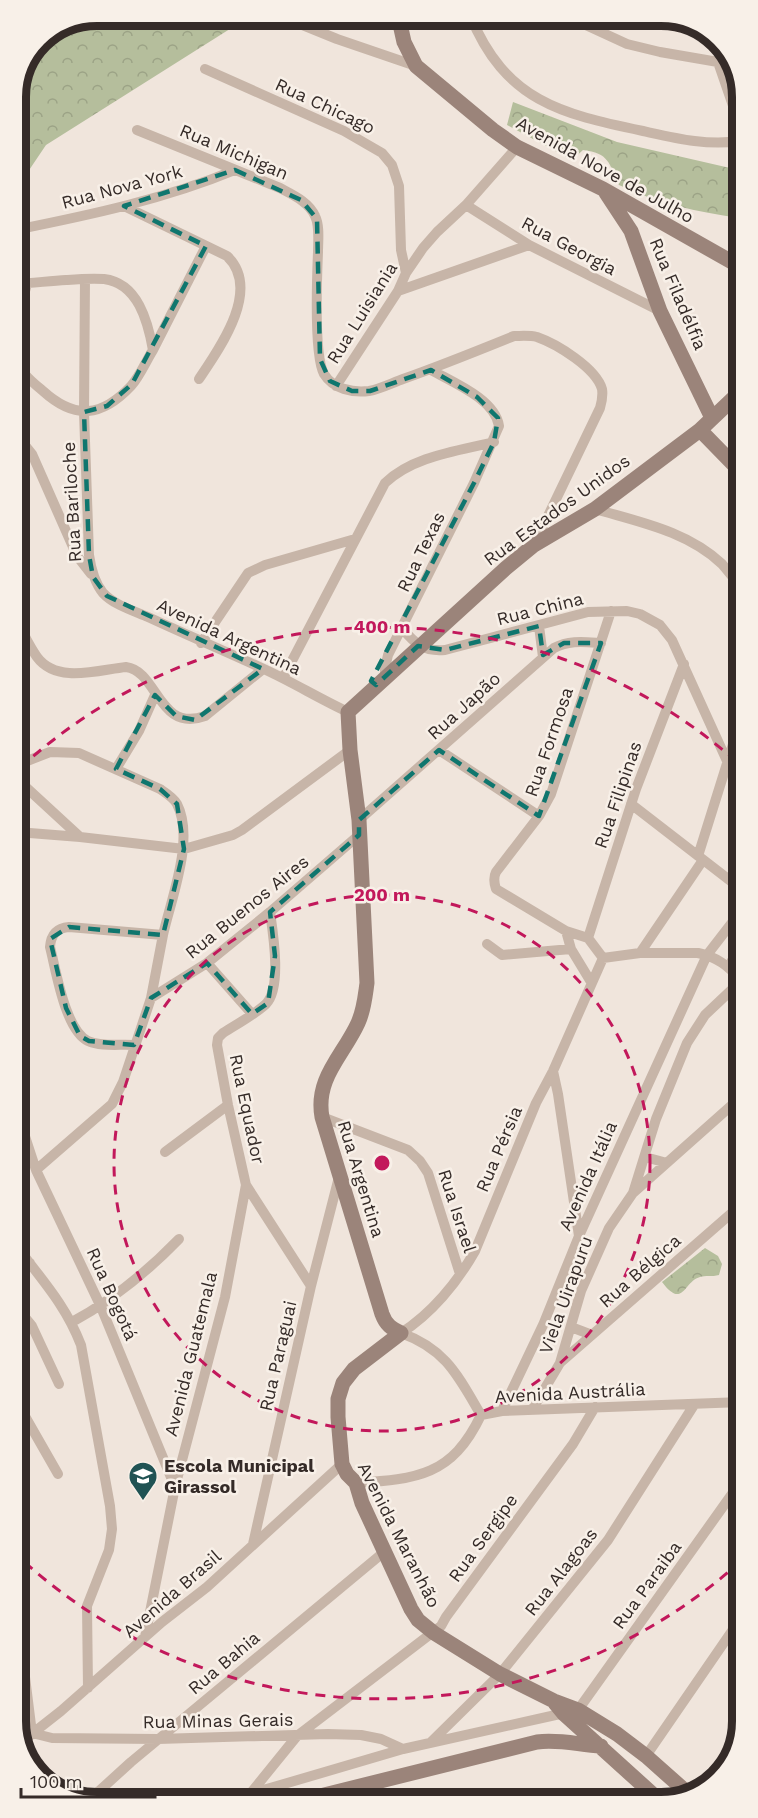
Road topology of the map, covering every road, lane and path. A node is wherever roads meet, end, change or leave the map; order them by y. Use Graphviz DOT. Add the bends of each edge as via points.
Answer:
graph roads {
  1 [pos="303,25"];
  2 [pos="400,26"];
  3 [pos="474,26"];
  4 [pos="597,26"];
  5 [pos="723,61"];
  6 [pos="717,62"];
  7 [pos="416,66"];
  8 [pos="205,69"];
  9 [pos="732,104"];
  10 [pos="137,130"];
  11 [pos="732,142"];
  12 [pos="517,147"];
  13 [pos="235,170"];
  14 [pos="603,189"];
  15 [pos="124,206"];
  16 [pos="466,206"];
  17 [pos="650,215"];
  18 [pos="26,228"];
  19 [pos="631,231"];
  20 [pos="529,245"];
  21 [pos="206,246"];
  22 [pos="732,262"];
  23 [pos="406,273"];
  24 [pos="85,279"];
  25 [pos="26,284"];
  26 [pos="398,291"];
  27 [pos="660,311"];
  28 [pos="153,350"];
  29 [pos="431,370"];
  30 [pos="26,373"];
  31 [pos="199,379"];
  32 [pos="336,386"];
  33 [pos="732,399"];
  34 [pos="84,412"];
  35 [pos="712,418"];
  36 [pos="700,430"];
  37 [pos="494,442"];
  38 [pos="26,446"];
  39 [pos="732,463"];
  40 [pos="595,509"];
  41 [pos="355,539"];
  42 [pos="534,545"];
  43 [pos="93,577"];
  44 [pos="732,577"];
  45 [pos="99,588"];
  46 [pos="611,611"];
  47 [pos="539,626"];
  48 [pos="402,628"];
  49 [pos="26,638"];
  50 [pos="201,643"];
  51 [pos="601,643"];
  52 [pos="418,646"];
  53 [pos="543,657"];
  54 [pos="684,664"];
  55 [pos="263,669"];
  56 [pos="283,678"];
  57 [pos="385,678"];
  58 [pos="155,695"];
  59 [pos="348,712"];
  60 [pos="732,748"];
  61 [pos="350,750"];
  62 [pos="439,750"];
  63 [pos="728,761"];
  64 [pos="26,762"];
  65 [pos="116,769"];
  66 [pos="26,787"];
  67 [pos="631,804"];
  68 [pos="539,816"];
  69 [pos="359,827"];
  70 [pos="26,833"];
  71 [pos="80,837"];
  72 [pos="184,849"];
  73 [pos="700,858"];
  74 [pos="732,882"];
  75 [pos="270,912"];
  76 [pos="732,922"];
  77 [pos="566,931"];
  78 [pos="163,935"];
  79 [pos="588,938"];
  80 [pos="487,944"];
  81 [pos="571,949"];
  82 [pos="640,953"];
  83 [pos="707,955"];
  84 [pos="603,958"];
  85 [pos="732,961"];
  86 [pos="207,963"];
  87 [pos="729,966"];
  88 [pos="732,970"];
  89 [pos="591,982"];
  90 [pos="732,990"];
  91 [pos="151,998"];
  92 [pos="252,1014"];
  93 [pos="134,1045"];
  94 [pos="553,1071"];
  95 [pos="228,1105"];
  96 [pos="732,1105"];
  97 [pos="322,1117"];
  98 [pos="25,1137"];
  99 [pos="165,1152"];
  100 [pos="645,1157"];
  101 [pos="668,1163"];
  102 [pos="36,1170"];
  103 [pos="339,1176"];
  104 [pos="246,1185"];
  105 [pos="633,1193"];
  106 [pos="732,1213"];
  107 [pos="579,1236"];
  108 [pos="179,1239"];
  109 [pos="25,1257"];
  110 [pos="30,1263"];
  111 [pos="25,1267"];
  112 [pos="460,1274"];
  113 [pos="311,1286"];
  114 [pos="101,1307"];
  115 [pos="25,1318"];
  116 [pos="72,1322"];
  117 [pos="571,1327"];
  118 [pos="401,1333"];
  119 [pos="592,1335"];
  120 [pos="560,1363"];
  121 [pos="59,1384"];
  122 [pos="732,1403"];
  123 [pos="694,1405"];
  124 [pos="595,1407"];
  125 [pos="532,1410"];
  126 [pos="502,1411"];
  127 [pos="481,1415"];
  128 [pos="25,1417"];
  129 [pos="342,1464"];
  130 [pos="58,1474"];
  131 [pos="356,1483"];
  132 [pos="175,1487"];
  133 [pos="732,1494"];
  134 [pos="253,1544"];
  135 [pos="384,1552"];
  136 [pos="732,1631"];
  137 [pos="434,1633"];
  138 [pos="145,1637"];
  139 [pos="500,1674"];
  140 [pos="25,1677"];
  141 [pos="88,1688"];
  142 [pos="571,1712"];
  143 [pos="586,1732"];
  144 [pos="32,1733"];
  145 [pos="297,1736"];
  146 [pos="620,1736"];
  147 [pos="27,1737"];
  148 [pos="158,1739"];
  149 [pos="555,1739"];
  150 [pos="431,1742"];
  151 [pos="403,1749"];
  152 [pos="605,1750"];
  153 [pos="646,1756"];
  154 [pos="683,1789"];
  155 [pos="98,1792"];
  156 [pos="252,1792"];
  157 [pos="257,1792"];
  158 [pos="336,1792"];
  159 [pos="650,1792"];
  1 -- 7 [label="street"];
  2 -- 7 [label="main road, Avenida Nove de Julho"];
  3 -- 11 [label="street" via="479,39 500,66 519,86 543,102 588,120 676,138"];
  4 -- 6 [label="street" via="627,44"];
  5 -- 6 [label="street"];
  6 -- 9 [label="street"];
  7 -- 12 [label="main road, Avenida Nove de Julho"];
  8 -- 23 [label="street, Rua Chicago" via="344,131 382,153 392,165 399,186 401,250"];
  10 -- 13 [label="street, Rua Michigan"];
  12 -- 14 [label="main road, Avenida Nove de Julho"];
  12 -- 16 [label="street, Rua Luisiania"];
  13 -- 15 [label="street, Rua Nova York"];
  13 -- 32 [label="street, Rua Michigan" via="301,200 317,219 320,359 325,375"];
  14 -- 17 [label="main road, Avenida Nove de Julho"];
  14 -- 19 [label="main road, Rua Filadélfia"];
  15 -- 18 [label="street, Rua Nova York"];
  15 -- 21 [label="street"];
  16 -- 20 [label="street, Rua Georgia"];
  16 -- 23 [label="street, Rua Luisiania" via="437,232"];
  17 -- 19 [label="main road" via="635,222"];
  17 -- 22 [label="main road, Avenida Nove de Julho"];
  19 -- 27 [label="main road, Rua Filadélfia"];
  20 -- 26 [label="street"];
  20 -- 27 [label="street, Rua Georgia"];
  21 -- 28 [label="street"];
  21 -- 31 [label="street" via="235,264 240,291 225,338"];
  23 -- 26 [label="street, Rua Luisiania"];
  24 -- 25 [label="street"];
  24 -- 28 [label="street" via="106,279 124,287 143,312"];
  24 -- 34 [label="street"];
  26 -- 32 [label="street, Rua Luisiania"];
  27 -- 35 [label="main road, Rua Filadélfia"];
  28 -- 34 [label="street" via="120,396 107,406"];
  29 -- 32 [label="street, Rua Luisiania" via="370,391"];
  29 -- 37 [label="street" via="492,410 499,426"];
  29 -- 42 [label="street, Rua Luisiania" via="524,335 562,349 595,375 603,393 600,408"];
  30 -- 34 [label="street" via="47,395"];
  33 -- 35 [label="main road, Rua Estados Unidos"];
  34 -- 43 [label="street, Rua Bariloche"];
  35 -- 36 [label="main road, Rua Estados Unidos"];
  36 -- 39 [label="main road"];
  36 -- 40 [label="main road, Rua Estados Unidos"];
  37 -- 41 [label="street" via="420,461 393,475"];
  37 -- 48 [label="street, Rua Texas"];
  38 -- 43 [label="street" via="77,556"];
  40 -- 42 [label="main road, Rua Estados Unidos"];
  40 -- 44 [label="street" via="675,534 702,549"];
  41 -- 50 [label="street" via="248,573"];
  41 -- 56 [label="street"];
  42 -- 52 [label="main road, Rua Estados Unidos"];
  43 -- 45 [label="street, Rua Bariloche"];
  45 -- 50 [label="street, Avenida Argentina" via="121,604"];
  46 -- 47 [label="street, Rua China" via="588,612"];
  46 -- 51 [label="street, Rua Formosa"];
  46 -- 54 [label="street, Rua China" via="640,614 660,625"];
  47 -- 52 [label="street, Rua China" via="445,650"];
  47 -- 53 [label="street"];
  48 -- 52 [label="street"];
  48 -- 57 [label="street, Rua Texas" via="388,655"];
  49 -- 58 [label="street" via="44,665 57,671 73,674 134,669"];
  50 -- 55 [label="street, Avenida Argentina"];
  51 -- 53 [label="street, Rua Japão" via="564,643"];
  51 -- 68 [label="street, Rua Formosa" via="551,794"];
  52 -- 57 [label="main road, Rua Estados Unidos"];
  53 -- 62 [label="street, Rua Japão"];
  54 -- 63 [label="street, Rua China"];
  54 -- 67 [label="street, Rua Filipinas"];
  55 -- 56 [label="street, Avenida Argentina"];
  55 -- 58 [label="street" via="195,720 176,716"];
  56 -- 59 [label="street, Avenida Argentina"];
  57 -- 59 [label="main road, Rua Estados Unidos"];
  58 -- 65 [label="street"];
  59 -- 61 [label="main road, Rua Argentina"];
  60 -- 63 [label="street"];
  61 -- 69 [label="main road, Rua Argentina"];
  61 -- 72 [label="street" via="242,830"];
  62 -- 68 [label="street"];
  62 -- 69 [label="street, Rua Japão"];
  63 -- 73 [label="street"];
  64 -- 65 [label="street" via="50,752 80,753"];
  65 -- 72 [label="street, Rua Buenos Aires" via="160,789 177,804"];
  66 -- 71 [label="street"];
  67 -- 73 [label="street"];
  67 -- 79 [label="street, Rua Filipinas"];
  68 -- 77 [label="street, Rua Formosa" via="496,872 494,881 496,889"];
  69 -- 75 [label="street, Rua Buenos Aires"];
  69 -- 97 [label="main road, Rua Argentina" via="365,1000 357,1025 323,1084"];
  70 -- 71 [label="street"];
  71 -- 72 [label="street"];
  72 -- 78 [label="street, Rua Buenos Aires"];
  73 -- 74 [label="street"];
  73 -- 82 [label="street"];
  75 -- 86 [label="street, Rua Buenos Aires"];
  75 -- 92 [label="street, Rua Equador" via="275,956 272,993 268,1003"];
  76 -- 83 [label="street, Avenida Itália"];
  77 -- 79 [label="street, Rua Formosa"];
  77 -- 81 [label="street"];
  78 -- 91 [label="street, Rua Buenos Aires"];
  78 -- 93 [label="street" via="69,927 55,932 50,939 66,1008 80,1036 98,1044"];
  79 -- 84 [label="street"];
  80 -- 81 [label="street" via="502,955"];
  81 -- 89 [label="street"];
  82 -- 83 [label="street"];
  82 -- 84 [label="street"];
  83 -- 87 [label="street"];
  83 -- 107 [label="street, Avenida Itália"];
  84 -- 89 [label="street, Rua Pérsia"];
  85 -- 87 [label="street"];
  86 -- 91 [label="street, Rua Buenos Aires"];
  86 -- 92 [label="street"];
  87 -- 88 [label="street"];
  89 -- 94 [label="street, Rua Pérsia"];
  90 -- 100 [label="street" via="705,1015 681,1055"];
  91 -- 93 [label="street, Rua Buenos Aires"];
  92 -- 95 [label="street, Rua Equador" via="218,1038"];
  93 -- 102 [label="street, Rua Buenos Aires" via="112,1104"];
  94 -- 107 [label="street"];
  94 -- 112 [label="street, Rua Pérsia" via="475,1251"];
  95 -- 99 [label="street"];
  95 -- 104 [label="street, Rua Equador"];
  96 -- 101 [label="street"];
  97 -- 103 [label="main road, Rua Argentina"];
  97 -- 112 [label="street, Rua Israel" via="408,1150 420,1161 428,1173"];
  98 -- 102 [label="street, Rua Bogotá"];
  100 -- 101 [label="street"];
  100 -- 105 [label="street"];
  101 -- 105 [label="street"];
  102 -- 114 [label="street, Rua Bogotá"];
  103 -- 113 [label="street, Rua Paraguai"];
  103 -- 118 [label="main road, Rua Argentina" via="385,1323"];
  104 -- 113 [label="street, Rua Equador"];
  104 -- 132 [label="street, Avenida Guatemala" via="225,1297"];
  105 -- 117 [label="street, Viela Uirapuru" via="609,1228 581,1291"];
  106 -- 119 [label="street, Rua Bélgica"];
  107 -- 126 [label="street, Avenida Itália"];
  108 -- 114 [label="street" via="153,1266"];
  109 -- 110 [label="street"];
  110 -- 111 [label="street"];
  110 -- 116 [label="street"];
  112 -- 118 [label="street, Rua Pérsia" via="430,1311"];
  113 -- 134 [label="street, Rua Paraguai"];
  114 -- 116 [label="street"];
  114 -- 132 [label="street, Rua Bogotá"];
  115 -- 121 [label="street"];
  116 -- 141 [label="street" via="87,1374 112,1529 109,1550 87,1606"];
  117 -- 119 [label="street"];
  117 -- 120 [label="street, Viela Uirapuru"];
  118 -- 127 [label="street" via="431,1347 453,1369"];
  118 -- 129 [label="main road" via="354,1369 343,1383 338,1399"];
  119 -- 120 [label="street, Rua Bélgica"];
  120 -- 125 [label="street, Viela Uirapuru"];
  122 -- 123 [label="street, Avenida Austrália"];
  123 -- 124 [label="street, Avenida Austrália"];
  123 -- 139 [label="street, Rua Alagoas" via="608,1540"];
  124 -- 125 [label="street, Avenida Austrália"];
  124 -- 137 [label="street, Rua Sergipe" via="573,1444"];
  125 -- 126 [label="street, Avenida Austrália"];
  126 -- 127 [label="street, Avenida Austrália"];
  127 -- 131 [label="street, Avenida Austrália" via="455,1455 442,1465 412,1478"];
  128 -- 130 [label="street"];
  129 -- 131 [label="main road, Avenida Maranhão"];
  129 -- 134 [label="street, Avenida Brasil"];
  131 -- 135 [label="main road, Avenida Maranhão"];
  132 -- 138 [label="street, Avenida Guatemala"];
  133 -- 142 [label="street, Rua Paraiba"];
  134 -- 138 [label="street, Avenida Brasil"];
  135 -- 137 [label="main road, Avenida Maranhão" via="418,1620"];
  135 -- 148 [label="street, Rua Bahia"];
  136 -- 153 [label="street"];
  137 -- 139 [label="main road, Avenida Maranhão"];
  137 -- 145 [label="street, Rua Sergipe"];
  138 -- 141 [label="street, Avenida Brasil"];
  139 -- 142 [label="main road, Avenida Maranhão"];
  139 -- 150 [label="street, Rua Alagoas"];
  140 -- 144 [label="street"];
  141 -- 144 [label="street, Avenida Brasil"];
  142 -- 143 [label="main road"];
  142 -- 146 [label="main road"];
  142 -- 150 [label="street"];
  143 -- 146 [label="main road"];
  143 -- 149 [label="main road"];
  143 -- 152 [label="main road"];
  144 -- 147 [label="street, Avenida Brasil"];
  144 -- 148 [label="street, Rua Minas Gerais" via="52,1738"];
  145 -- 148 [label="street, Rua Minas Gerais"];
  145 -- 151 [label="street, Rua Minas Gerais" via="361,1735"];
  145 -- 156 [label="street, Rua Sergipe"];
  146 -- 152 [label="main road"];
  146 -- 153 [label="main road"];
  148 -- 155 [label="street, Rua Bahia"];
  149 -- 152 [label="main road"];
  149 -- 158 [label="main road"];
  150 -- 151 [label="street"];
  151 -- 157 [label="street"];
  152 -- 159 [label="main road"];
  153 -- 154 [label="main road"];
}
